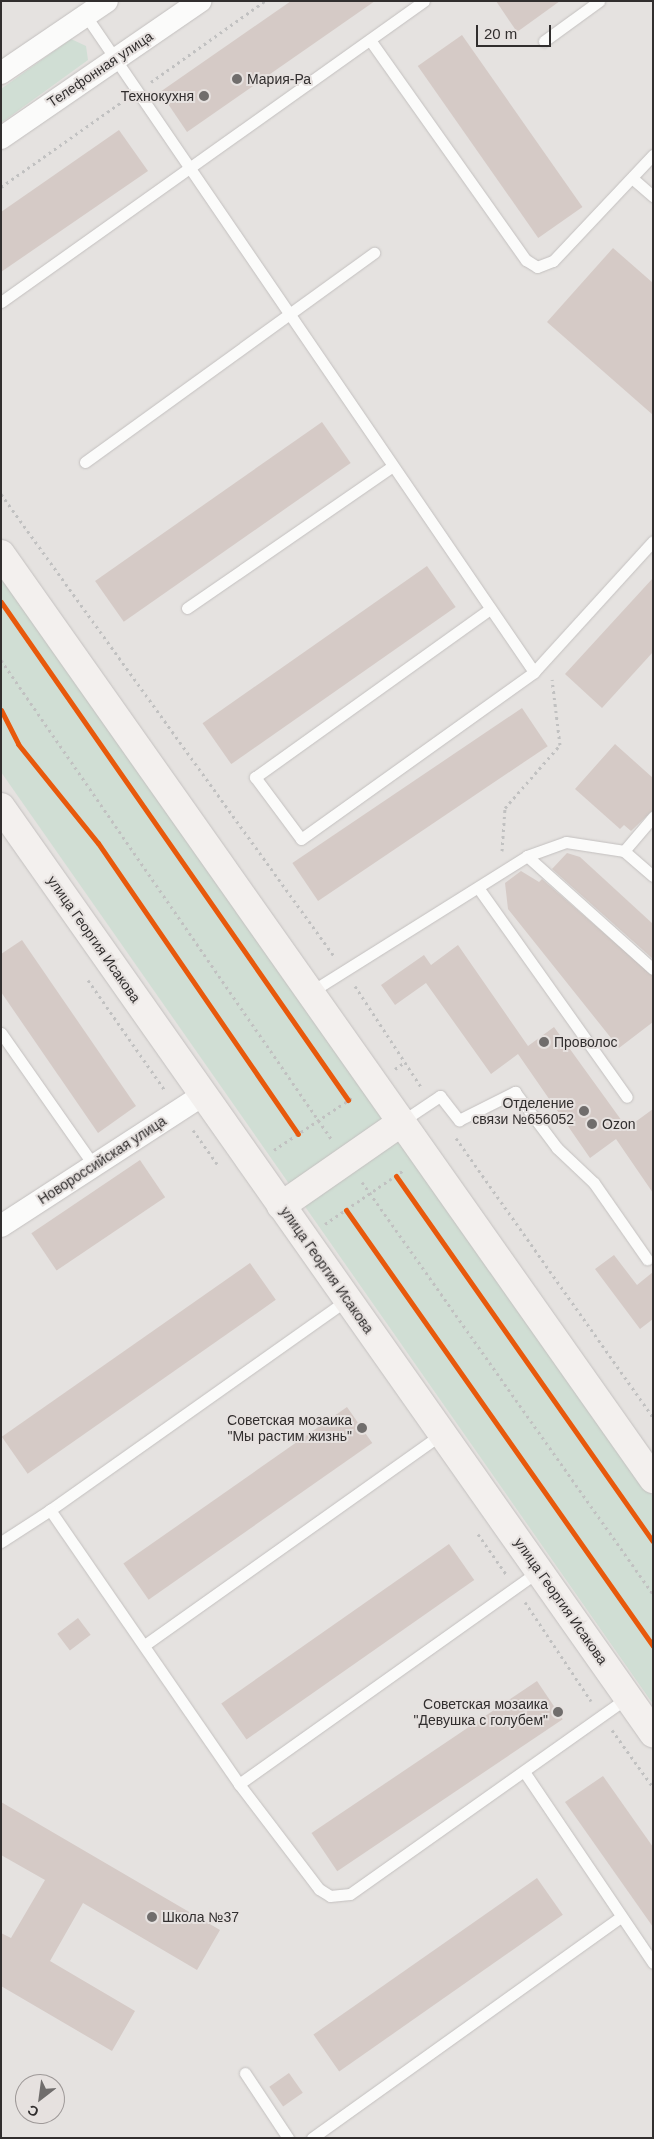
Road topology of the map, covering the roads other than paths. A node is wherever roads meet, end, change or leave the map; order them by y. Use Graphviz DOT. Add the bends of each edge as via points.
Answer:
graph roads {
  1 [pos="107,1"];
  2 [pos="200,1"];
  3 [pos="424,1"];
  4 [pos="599,1"];
  5 [pos="86,16"];
  6 [pos="370,40"];
  7 [pos="544,41"];
  8 [pos="115,59"];
  9 [pos="1,73"];
  10 [pos="1,138"];
  11 [pos="653,155"];
  12 [pos="188,169"];
  13 [pos="632,178"];
  14 [pos="653,196"];
  15 [pos="374,253"];
  16 [pos="1,302"];
  17 [pos="289,315"];
  18 [pos="85,462"];
  19 [pos="393,466"];
  20 [pos="653,541"];
  21 [pos="1,554"];
  22 [pos="187,608"];
  23 [pos="490,609"];
  24 [pos="534,672"];
  25 [pos="1,808"];
  26 [pos="653,818"];
  27 [pos="624,851"];
  28 [pos="527,856"];
  29 [pos="653,876"];
  30 [pos="479,889"];
  31 [pos="653,969"];
  32 [pos="308,994"];
  33 [pos="1,1033"];
  34 [pos="204,1094"];
  35 [pos="627,1097"];
  36 [pos="399,1124"];
  37 [pos="94,1166"];
  38 [pos="281,1206"];
  39 [pos="1,1226"];
  40 [pos="647,1259"];
  41 [pos="348,1299"];
  42 [pos="444,1432"];
  43 [pos="653,1478"];
  44 [pos="50,1510"];
  45 [pos="1,1542"];
  46 [pos="540,1570"];
  47 [pos="146,1644"];
  48 [pos="628,1698"];
  49 [pos="653,1734"];
  50 [pos="525,1773"];
  51 [pos="239,1784"];
  52 [pos="621,1917"];
  53 [pos="653,1963"];
  54 [pos="245,2073"];
  55 [pos="288,2138"];
  56 [pos="312,2138"];
  1 -- 5 [label="street"];
  2 -- 8 [label="street, Телефонная улица"];
  3 -- 6 [label="lane"];
  4 -- 7 [label="lane"];
  5 -- 8 [label="lane"];
  5 -- 9 [label="street"];
  6 -- 12 [label="lane"];
  6 -- 13 [label="lane" via="526,260 537,266 553,261"];
  8 -- 10 [label="street, Телефонная улица"];
  8 -- 12 [label="lane"];
  11 -- 13 [label="lane"];
  12 -- 16 [label="lane"];
  12 -- 17 [label="lane"];
  13 -- 14 [label="lane"];
  15 -- 17 [label="lane"];
  17 -- 18 [label="lane"];
  17 -- 19 [label="lane"];
  19 -- 22 [label="lane"];
  19 -- 23 [label="lane"];
  20 -- 24 [label="lane"];
  21 -- 32 [label="street"];
  23 -- 24 [label="lane"];
  23 -- 24 [label="lane" via="255,777 301,839"];
  25 -- 34 [label="street, улица Георгия Исакова"];
  26 -- 27 [label="lane"];
  27 -- 28 [label="lane" via="566,842"];
  27 -- 29 [label="lane"];
  28 -- 30 [label="lane"];
  28 -- 31 [label="lane"];
  30 -- 32 [label="lane"];
  30 -- 35 [label="lane"];
  32 -- 36 [label="street"];
  33 -- 37 [label="lane"];
  34 -- 37 [label="street, Новороссийская улица"];
  34 -- 38 [label="street, улица Георгия Исакова"];
  36 -- 38 [label="street"];
  36 -- 40 [label="lane" via="440,1096 458,1120 515,1092 557,1148 594,1182"];
  36 -- 43 [label="street"];
  37 -- 39 [label="street, Новороссийская улица"];
  38 -- 41 [label="street, улица Георгия Исакова"];
  41 -- 42 [label="street, улица Георгия Исакова"];
  41 -- 44 [label="lane"];
  42 -- 46 [label="street, улица Георгия Исакова"];
  42 -- 47 [label="lane"];
  44 -- 45 [label="lane"];
  44 -- 47 [label="lane"];
  46 -- 48 [label="street, улица Георгия Исакова"];
  46 -- 51 [label="lane"];
  47 -- 51 [label="lane"];
  48 -- 49 [label="street, улица Георгия Исакова"];
  48 -- 50 [label="lane"];
  50 -- 51 [label="lane" via="340,1898 319,1889"];
  50 -- 52 [label="lane"];
  52 -- 53 [label="lane"];
  52 -- 56 [label="lane"];
  54 -- 55 [label="lane"];
}
